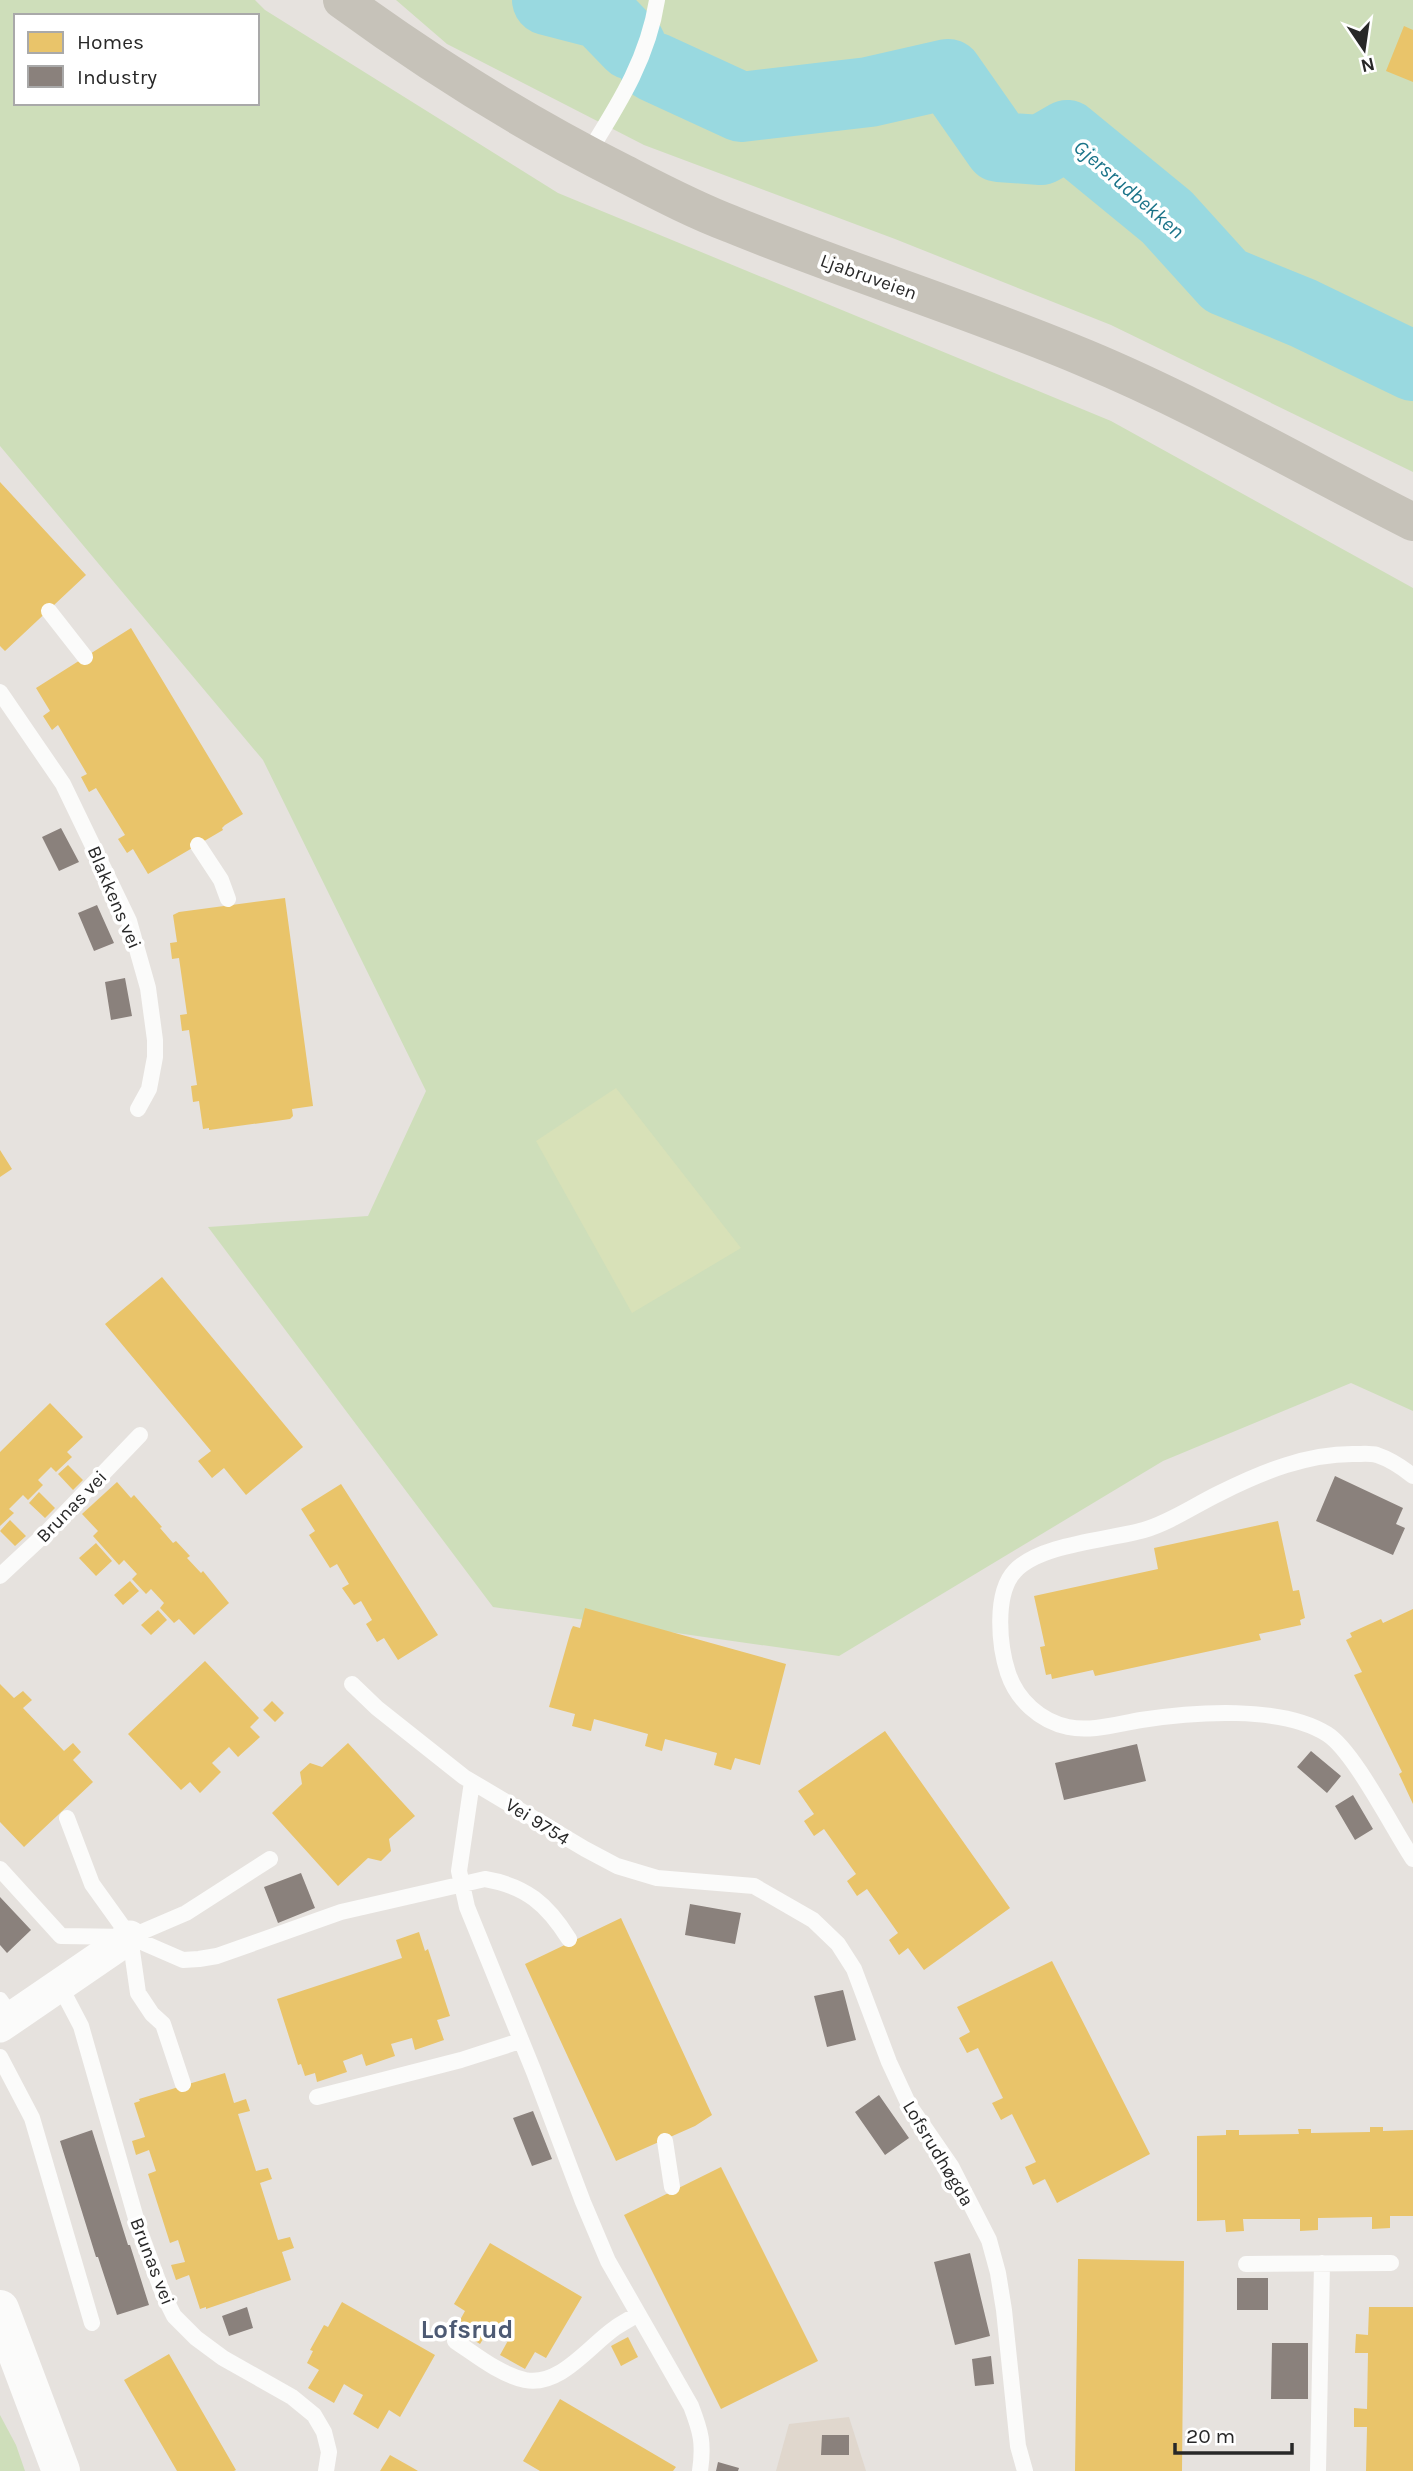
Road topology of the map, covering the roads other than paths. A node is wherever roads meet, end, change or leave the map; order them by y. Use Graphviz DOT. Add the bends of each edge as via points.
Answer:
graph roads {
  1 [pos="342,0"];
  2 [pos="657,0"];
  3 [pos="587,155"];
  4 [pos="1413,522"];
  5 [pos="50,611"];
  6 [pos="85,657"];
  7 [pos="3,702"];
  8 [pos="198,845"];
  9 [pos="228,899"];
  10 [pos="138,1109"];
  11 [pos="140,1436"];
  12 [pos="1413,1476"];
  13 [pos="0,1576"];
  14 [pos="352,1684"];
  15 [pos="472,1782"];
  16 [pos="67,1818"];
  17 [pos="270,1859"];
  18 [pos="1413,1859"];
  19 [pos="0,1869"];
  20 [pos="462,1884"];
  21 [pos="754,1886"];
  22 [pos="130,1937"];
  23 [pos="569,1939"];
  24 [pos="61,1986"];
  25 [pos="4,2014"];
  26 [pos="520,2041"];
  27 [pos="0,2057"];
  28 [pos="183,2084"];
  29 [pos="317,2097"];
  30 [pos="665,2141"];
  31 [pos="672,2187"];
  32 [pos="1322,2263"];
  33 [pos="1391,2263"];
  34 [pos="1246,2264"];
  35 [pos="0,2309"];
  36 [pos="638,2314"];
  37 [pos="92,2323"];
  38 [pos="454,2341"];
  39 [pos="61,2471"];
  40 [pos="326,2471"];
  41 [pos="700,2471"];
  42 [pos="1025,2471"];
  43 [pos="1318,2471"];
  1 -- 3 [label="main road, Ljabruveien" via="474,90"];
  2 -- 3 [label="lane" via="634,78"];
  3 -- 4 [label="main road, Ljabruveien" via="729,223 1090,360 1210,416"];
  5 -- 6 [label="lane"];
  7 -- 10 [label="lane, Blakkens vei" via="63,784 132,932 148,988 155,1040 149,1089"];
  8 -- 9 [label="lane"];
  11 -- 13 [label="lane, Brunas vei"];
  12 -- 18 [label="lane" via="1376,1455 1339,1454 1289,1463 1146,1529 1044,1553 1027,1561 1007,1584 1000,1632 1008,1672 1026,1706 1066,1726 1083,1729 1163,1717 1260,1713 1298,1720 1328,1734 1344,1749"];
  14 -- 15 [label="lane, Vei 9754"];
  15 -- 20 [label="lane" via="459,1871"];
  15 -- 21 [label="lane, Vei 9754" via="617,1866 657,1878"];
  16 -- 22 [label="lane" via="92,1885"];
  17 -- 22 [label="lane" via="186,1913"];
  19 -- 22 [label="lane" via="61,1936"];
  20 -- 22 [label="lane" via="341,1912 199,1959 183,1960"];
  20 -- 23 [label="lane" via="485,1879 507,1883 534,1897 554,1915"];
  20 -- 26 [label="lane"];
  21 -- 42 [label="lane, Lofsrudhøgda" via="813,1920 838,1944 854,1969 909,2105 951,2166 989,2240 998,2273 1018,2446"];
  22 -- 24 [label="street"];
  22 -- 28 [label="lane" via="138,1993 163,2024"];
  24 -- 25 [label="street"];
  24 -- 40 [label="lane, Brunas vei" via="81,2026 139,2230 174,2316 196,2339 314,2415 329,2452"];
  26 -- 29 [label="lane"];
  26 -- 36 [label="lane" via="598,2237"];
  27 -- 37 [label="lane" via="32,2118"];
  30 -- 31 [label="lane"];
  32 -- 33 [label="lane"];
  32 -- 34 [label="lane"];
  32 -- 43 [label="lane"];
  35 -- 39 [label="street"];
  36 -- 38 [label="lane" via="558,2374 537,2381 507,2374"];
  36 -- 41 [label="lane" via="701,2431"];
}
